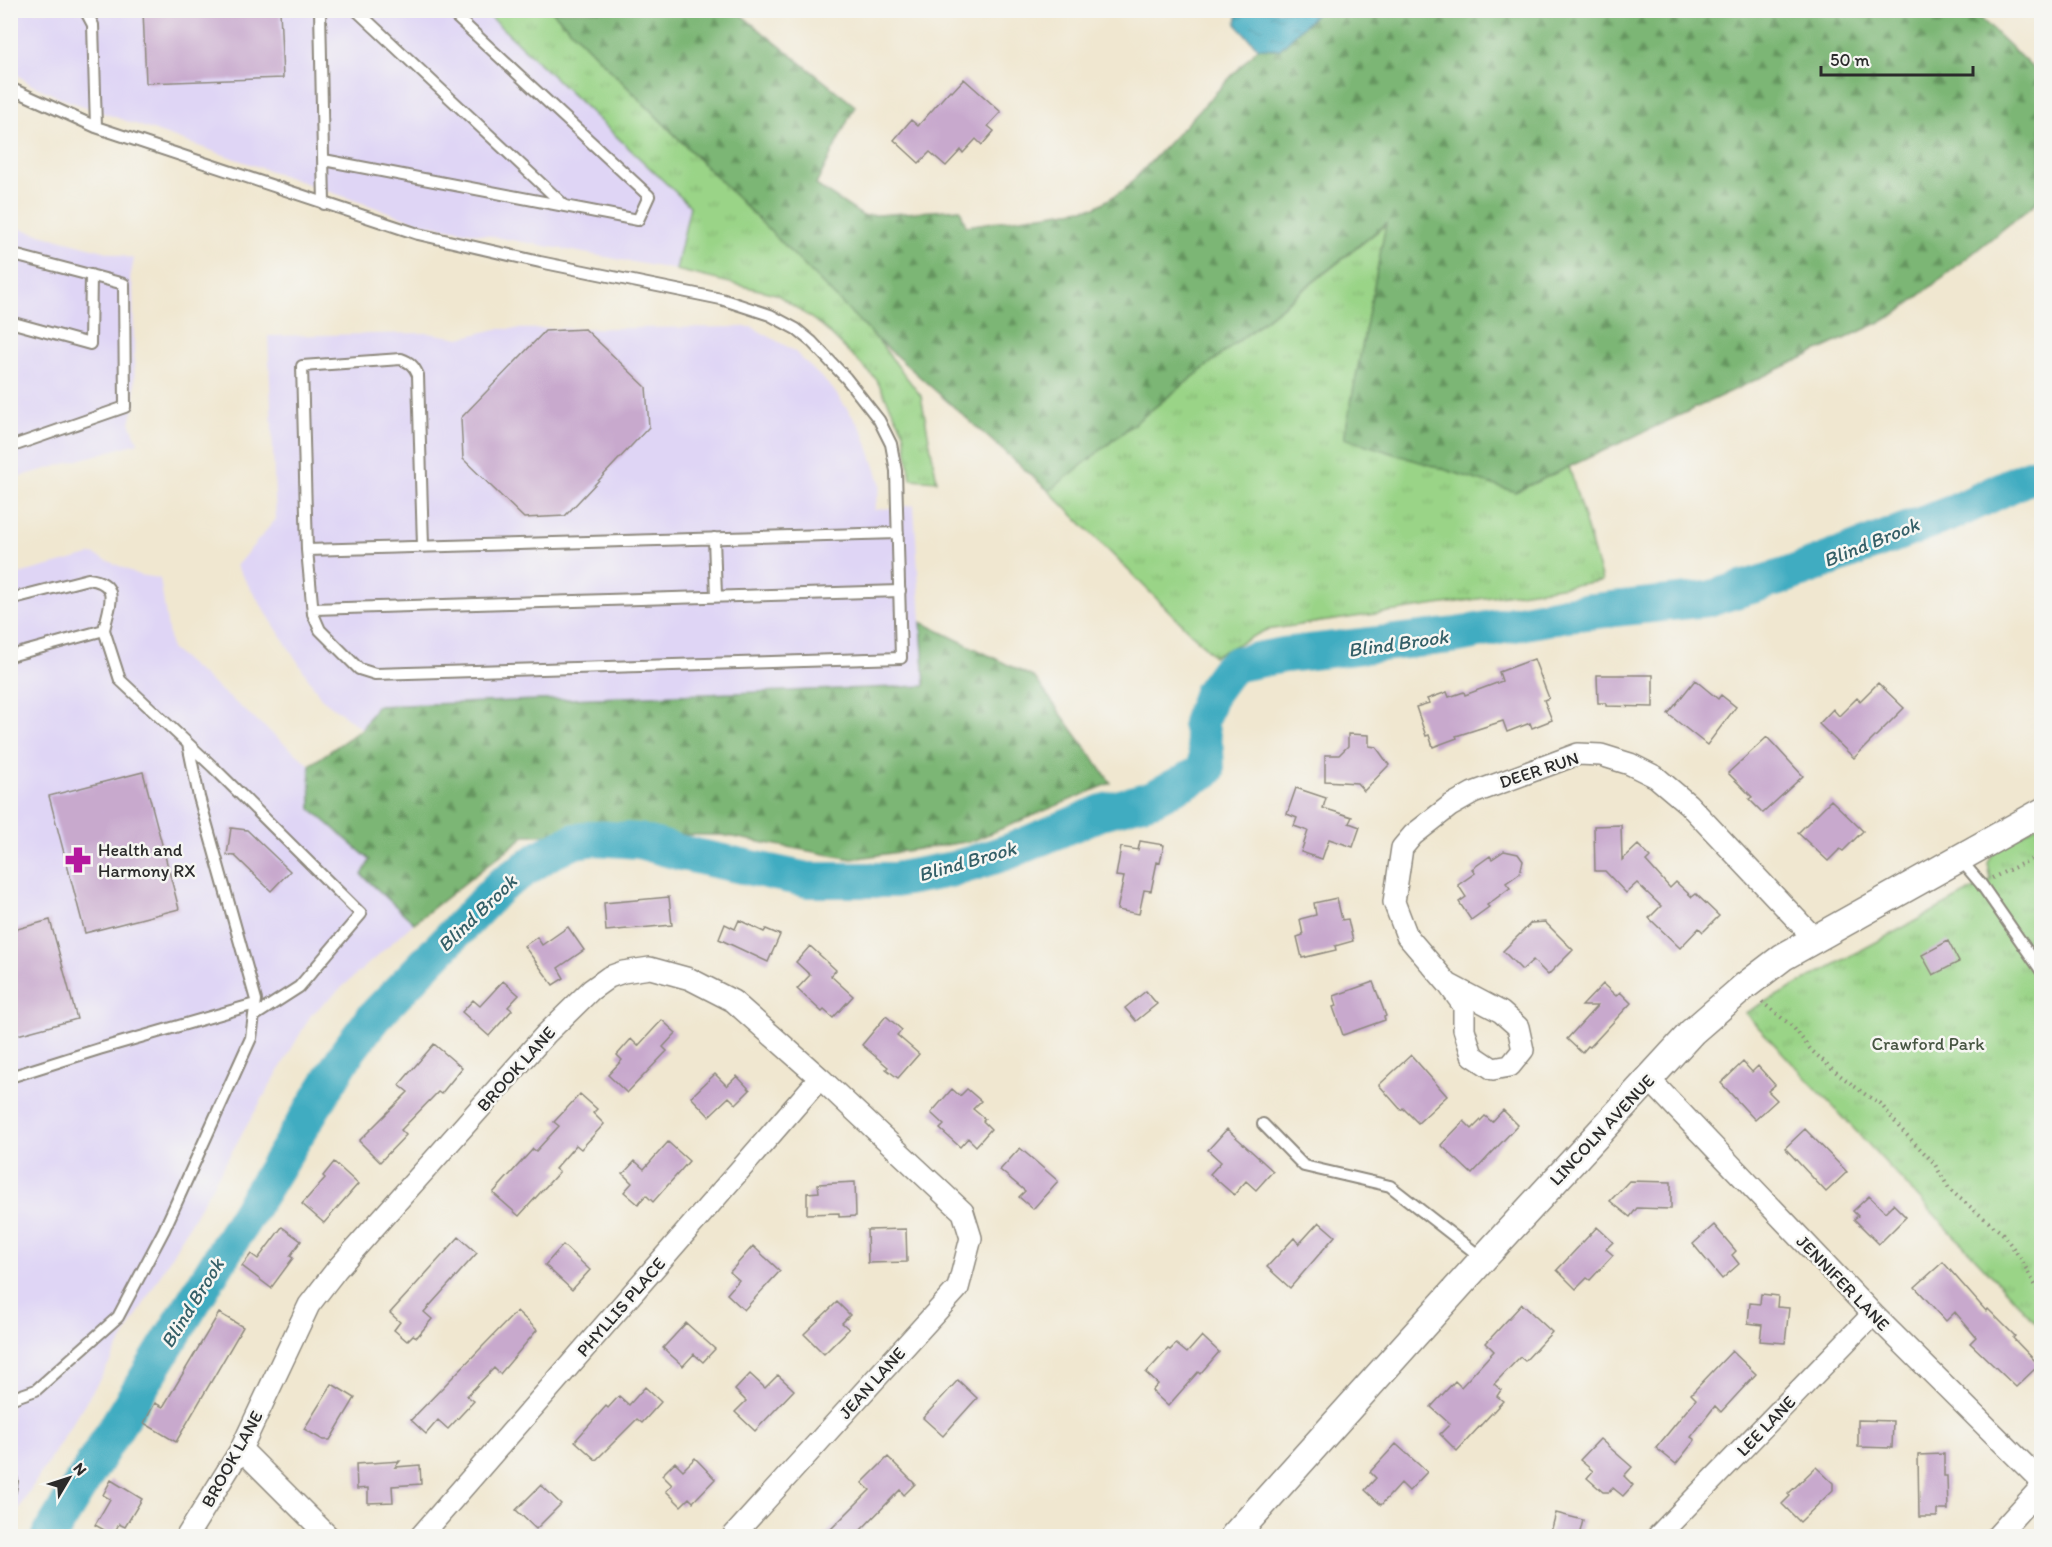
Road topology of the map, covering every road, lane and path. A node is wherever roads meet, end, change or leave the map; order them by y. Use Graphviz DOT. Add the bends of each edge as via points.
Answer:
graph roads {
  1 [pos="85,10"];
  2 [pos="320,10"];
  3 [pos="356,10"];
  4 [pos="449,10"];
  5 [pos="10,88"];
  6 [pos="96,127"];
  7 [pos="324,160"];
  8 [pos="324,204"];
  9 [pos="565,206"];
  10 [pos="10,254"];
  11 [pos="91,275"];
  12 [pos="10,322"];
  13 [pos="10,447"];
  14 [pos="898,533"];
  15 [pos="714,538"];
  16 [pos="423,546"];
  17 [pos="307,550"];
  18 [pos="900,591"];
  19 [pos="716,596"];
  20 [pos="10,599"];
  21 [pos="313,609"];
  22 [pos="104,630"];
  23 [pos="10,656"];
  24 [pos="188,744"];
  25 [pos="2042,812"];
  26 [pos="2042,854"];
  27 [pos="1959,858"];
  28 [pos="1980,884"];
  29 [pos="1814,938"];
  30 [pos="2042,972"];
  31 [pos="1448,984"];
  32 [pos="1757,998"];
  33 [pos="255,1004"];
  34 [pos="254,1016"];
  35 [pos="10,1077"];
  36 [pos="820,1078"];
  37 [pos="1649,1079"];
  38 [pos="1263,1124"];
  39 [pos="963,1212"];
  40 [pos="1483,1259"];
  41 [pos="2042,1298"];
  42 [pos="1873,1314"];
  43 [pos="10,1399"];
  44 [pos="241,1449"];
  45 [pos="10,1473"];
  46 [pos="2042,1484"];
  47 [pos="10,1491"];
  48 [pos="187,1536"];
  49 [pos="328,1536"];
  50 [pos="421,1536"];
  51 [pos="733,1536"];
  52 [pos="1234,1536"];
  53 [pos="1658,1536"];
  54 [pos="1997,1536"];
  1 -- 6 [label="lane" via="93,25"];
  2 -- 7 [label="lane"];
  3 -- 9 [label="lane"];
  4 -- 9 [label="lane" via="649,196 638,220"];
  5 -- 6 [label="lane"];
  6 -- 8 [label="lane"];
  7 -- 8 [label="lane"];
  7 -- 9 [label="lane"];
  8 -- 14 [label="lane" via="418,234 721,299 770,315 796,329 822,351 879,420 891,444"];
  10 -- 11 [label="lane"];
  11 -- 12 [label="lane" via="90,344"];
  11 -- 13 [label="lane" via="124,284 125,408"];
  14 -- 15 [label="lane"];
  14 -- 18 [label="lane"];
  15 -- 16 [label="lane"];
  15 -- 19 [label="lane"];
  16 -- 17 [label="lane"];
  16 -- 17 [label="lane" via="418,375 410,362 401,359 302,366"];
  17 -- 21 [label="lane"];
  18 -- 19 [label="lane"];
  18 -- 21 [label="lane" via="902,658 375,674 359,669 320,630"];
  19 -- 21 [label="lane"];
  20 -- 22 [label="lane" via="88,579 100,580 110,588 112,596"];
  22 -- 23 [label="lane"];
  22 -- 24 [label="lane" via="120,680"];
  24 -- 33 [label="lane"];
  24 -- 34 [label="lane" via="361,914 299,987"];
  25 -- 27 [label="street, LINCOLN AVENUE"];
  26 -- 28 [label="path"];
  27 -- 28 [label="lane"];
  27 -- 29 [label="street, LINCOLN AVENUE"];
  28 -- 30 [label="lane"];
  29 -- 31 [label="street, DEER RUN" via="1688,804 1656,777 1601,755 1578,754 1473,793 1413,834 1402,848 1394,902 1407,936"];
  29 -- 37 [label="street, LINCOLN AVENUE" via="1729,999"];
  32 -- 41 [label="path" via="1793,1027 1837,1074 1880,1103 1934,1163 1950,1190 2003,1234"];
  33 -- 34 [label="lane"];
  33 -- 35 [label="lane"];
  34 -- 43 [label="lane" via="251,1038 234,1078 164,1230 118,1317 36,1390"];
  36 -- 39 [label="street, BROOK LANE"];
  36 -- 44 [label="street, BROOK LANE" via="733,1001 690,979 650,969 609,977 546,1034 330,1278 309,1305"];
  36 -- 50 [label="street, PHYLLIS PLACE"];
  37 -- 40 [label="street, LINCOLN AVENUE"];
  37 -- 42 [label="street, JENNIFER LANE"];
  38 -- 40 [label="lane" via="1304,1166 1390,1186"];
  39 -- 51 [label="street, JEAN LANE" via="971,1238 958,1288"];
  40 -- 52 [label="street, LINCOLN AVENUE"];
  42 -- 46 [label="street, JENNIFER LANE"];
  42 -- 53 [label="street, LEE LANE"];
  44 -- 48 [label="street, BROOK LANE"];
  44 -- 49 [label="street"];
  45 -- 47 [label="lane"];
  46 -- 54 [label="street"];
}
